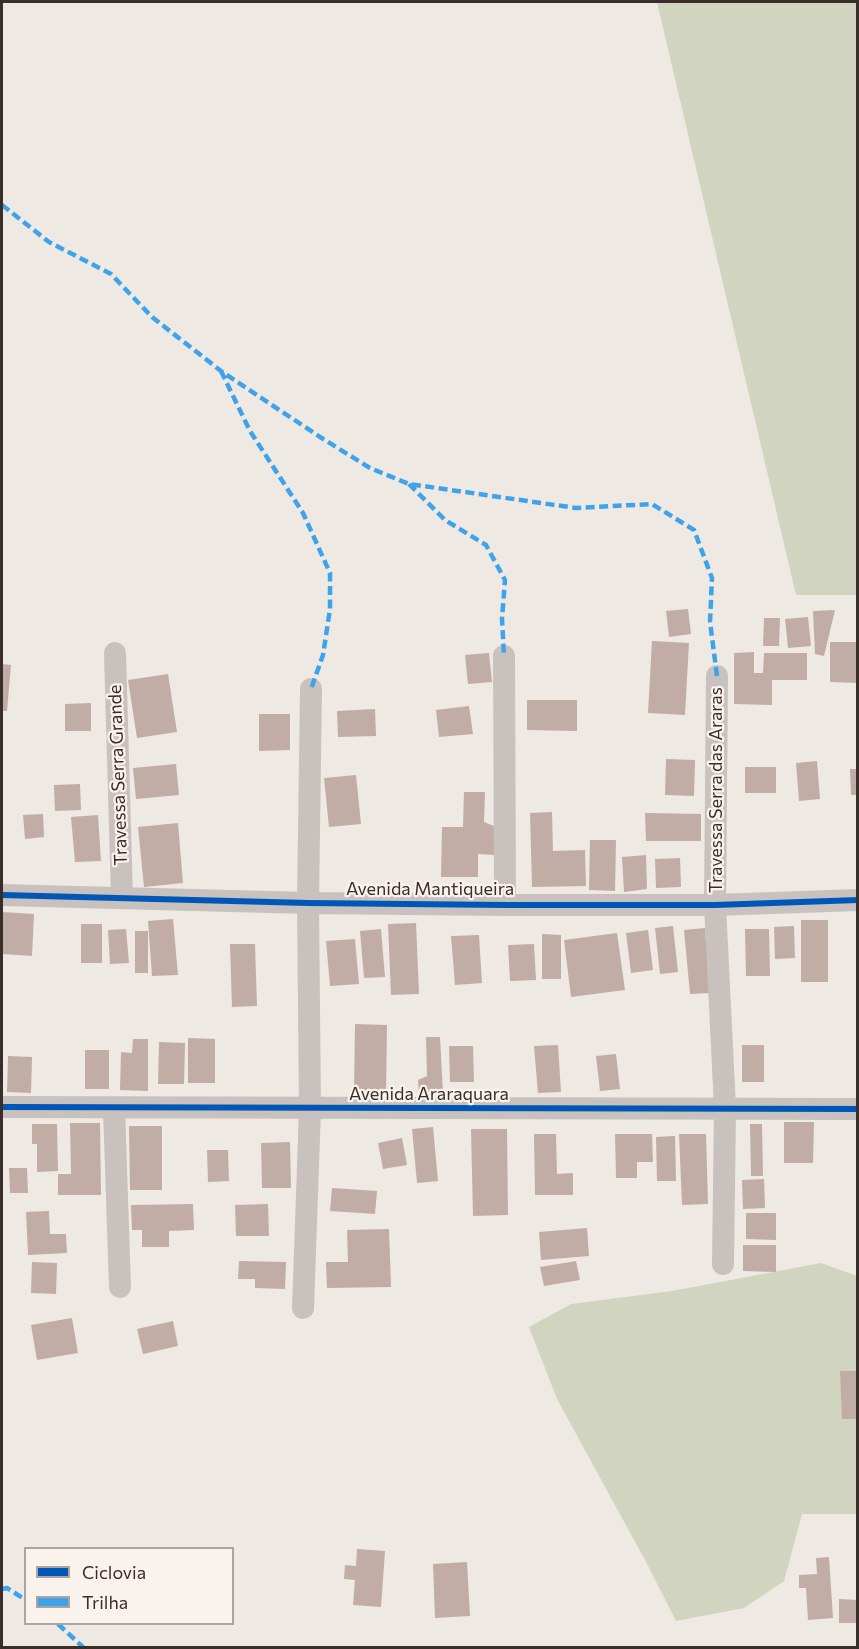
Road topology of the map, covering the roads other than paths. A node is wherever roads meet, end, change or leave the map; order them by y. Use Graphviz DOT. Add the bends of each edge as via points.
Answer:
graph roads {
  1 [pos="115,653"];
  2 [pos="504,656"];
  3 [pos="717,676"];
  4 [pos="311,689"];
  5 [pos="2,895"];
  6 [pos="122,898"];
  7 [pos="858,900"];
  8 [pos="308,903"];
  9 [pos="505,905"];
  10 [pos="716,905"];
  11 [pos="2,1107"];
  12 [pos="114,1108"];
  13 [pos="725,1108"];
  14 [pos="858,1108"];
  15 [pos="310,1109"];
  16 [pos="723,1264"];
  17 [pos="120,1287"];
  18 [pos="303,1308"];
  1 -- 6 [label="street, Travessa Serra Grande"];
  2 -- 9 [label="street"];
  3 -- 10 [label="street, Travessa Serra das Araras"];
  4 -- 8 [label="street"];
  5 -- 6 [label="street, Avenida Mantiqueira"];
  6 -- 8 [label="street, Avenida Mantiqueira"];
  7 -- 10 [label="street, Avenida Mantiqueira"];
  8 -- 9 [label="street, Avenida Mantiqueira"];
  8 -- 15 [label="street"];
  9 -- 10 [label="street, Avenida Mantiqueira"];
  10 -- 13 [label="street, Travessa Serra das Araras"];
  11 -- 12 [label="street, Avenida Araraquara"];
  12 -- 15 [label="street, Avenida Araraquara"];
  12 -- 17 [label="street"];
  13 -- 14 [label="street, Avenida Araraquara"];
  13 -- 15 [label="street, Avenida Araraquara"];
  13 -- 16 [label="street, Travessa Serra das Araras"];
  15 -- 18 [label="street"];
}
